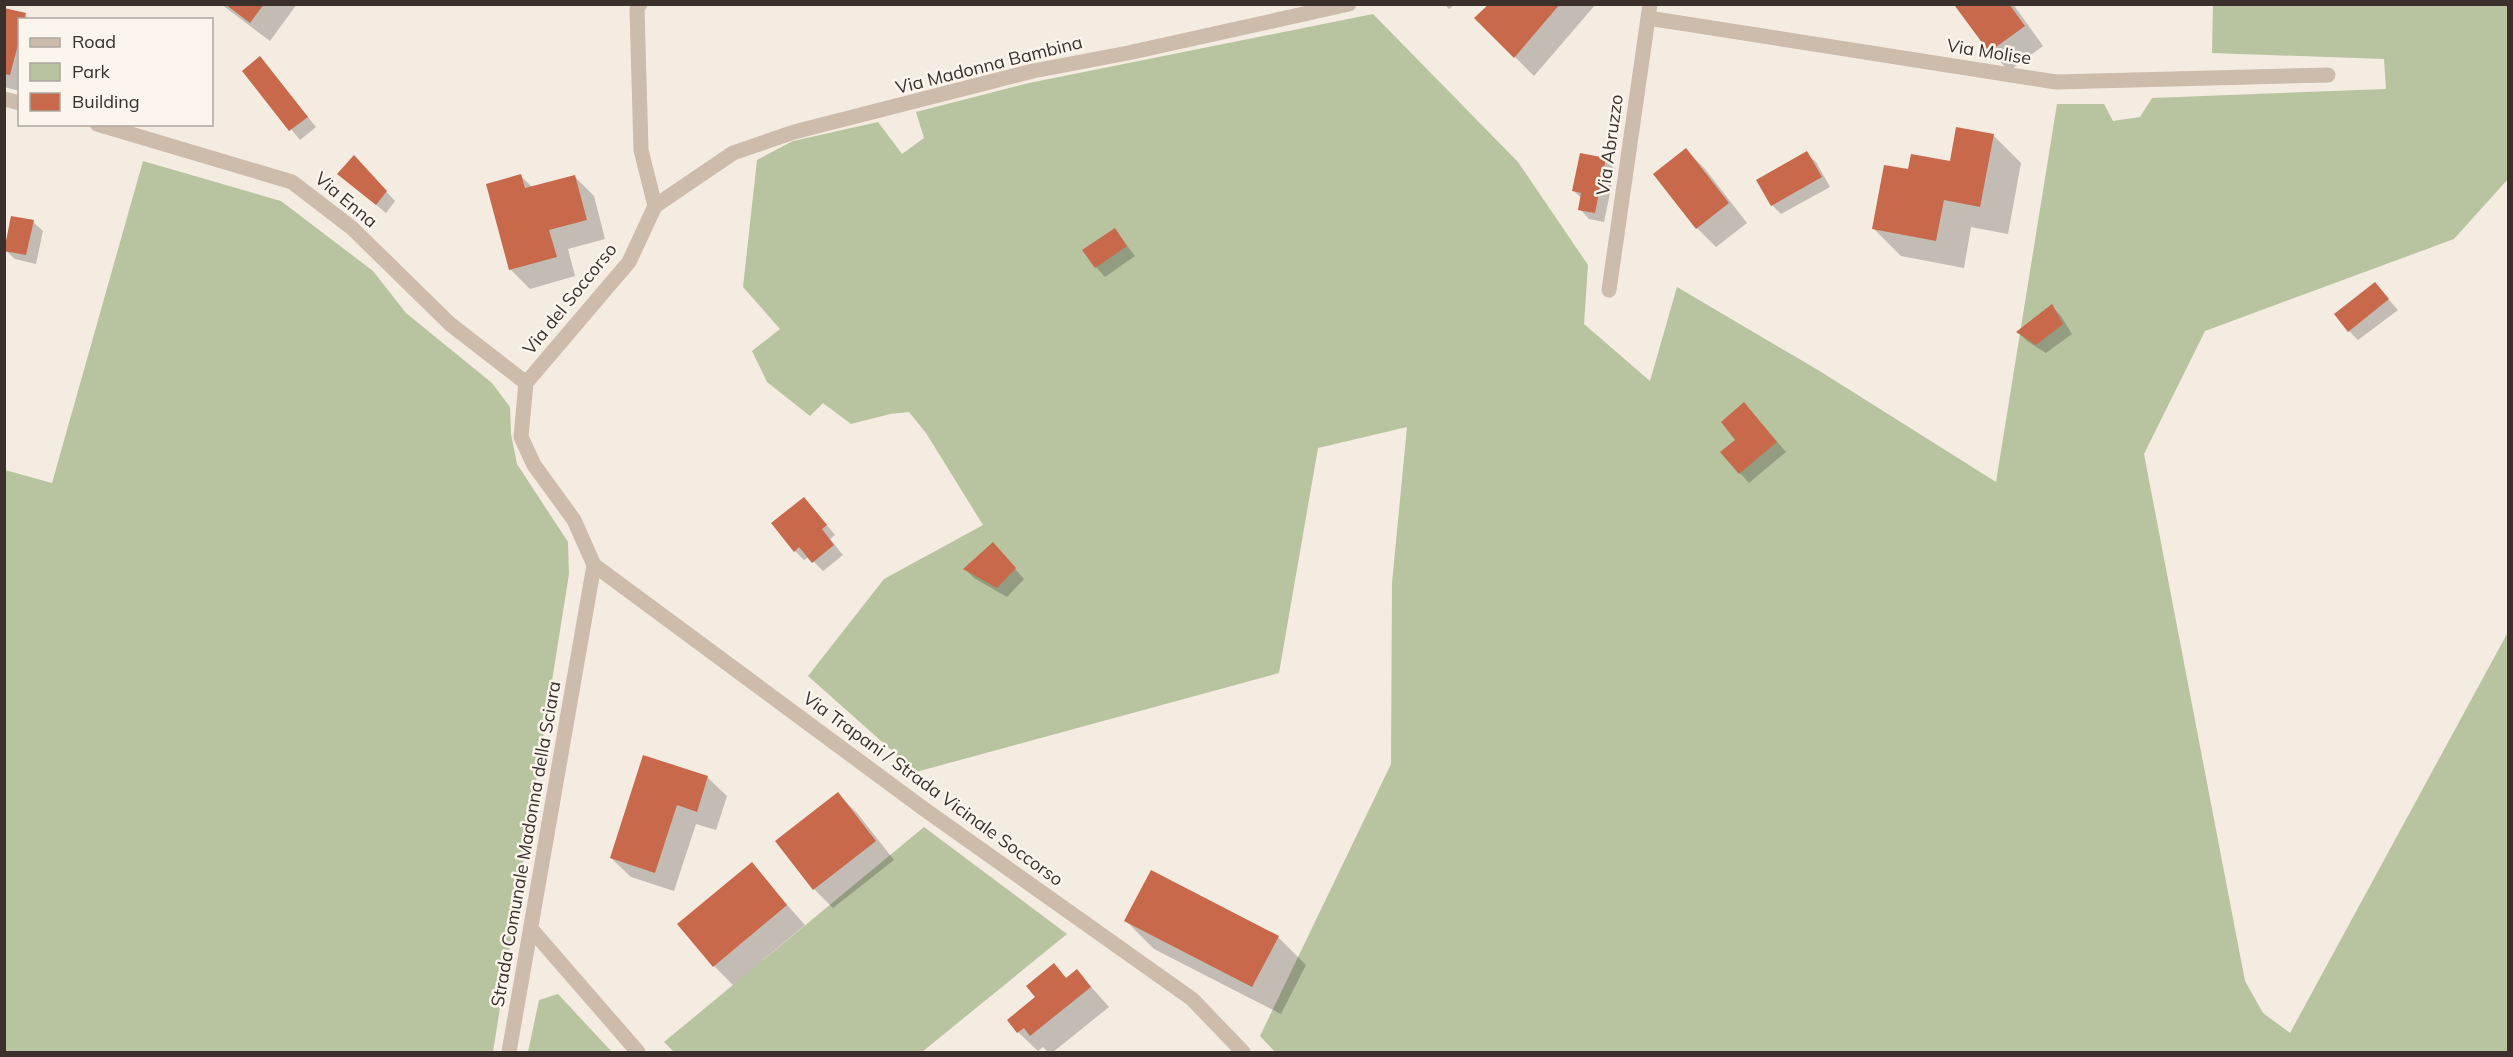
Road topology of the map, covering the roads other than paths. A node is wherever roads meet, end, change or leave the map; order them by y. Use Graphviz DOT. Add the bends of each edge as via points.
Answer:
graph roads {
  1 [pos="1349,4"];
  2 [pos="636,6"];
  3 [pos="1649,11"];
  4 [pos="2328,75"];
  5 [pos="105,126"];
  6 [pos="655,206"];
  7 [pos="1609,290"];
  8 [pos="526,383"];
  9 [pos="594,565"];
  10 [pos="532,930"];
  11 [pos="509,1053"];
  12 [pos="638,1053"];
  13 [pos="1243,1053"];
  1 -- 6 [label="street, Via Madonna Bambina" via="1033,71 794,132 733,153"];
  2 -- 6 [label="street" via="641,150"];
  3 -- 4 [label="street, Via Molise" via="2056,82"];
  3 -- 7 [label="street, Via Abruzzo"];
  5 -- 8 [label="street, Via Enna" via="292,182 352,228 450,324"];
  6 -- 8 [label="street, Via del Soccorso" via="629,262"];
  8 -- 9 [label="street, Via del Soccorso" via="521,437 534,465 573,520"];
  9 -- 10 [label="street, Strada Comunale Madonna della Sciara"];
  9 -- 13 [label="street, Via Trapani / Strada Vicinale Soccorso" via="924,809 1192,999"];
  10 -- 11 [label="street, Strada Comunale Madonna della Sciara"];
  10 -- 12 [label="street"];
}
